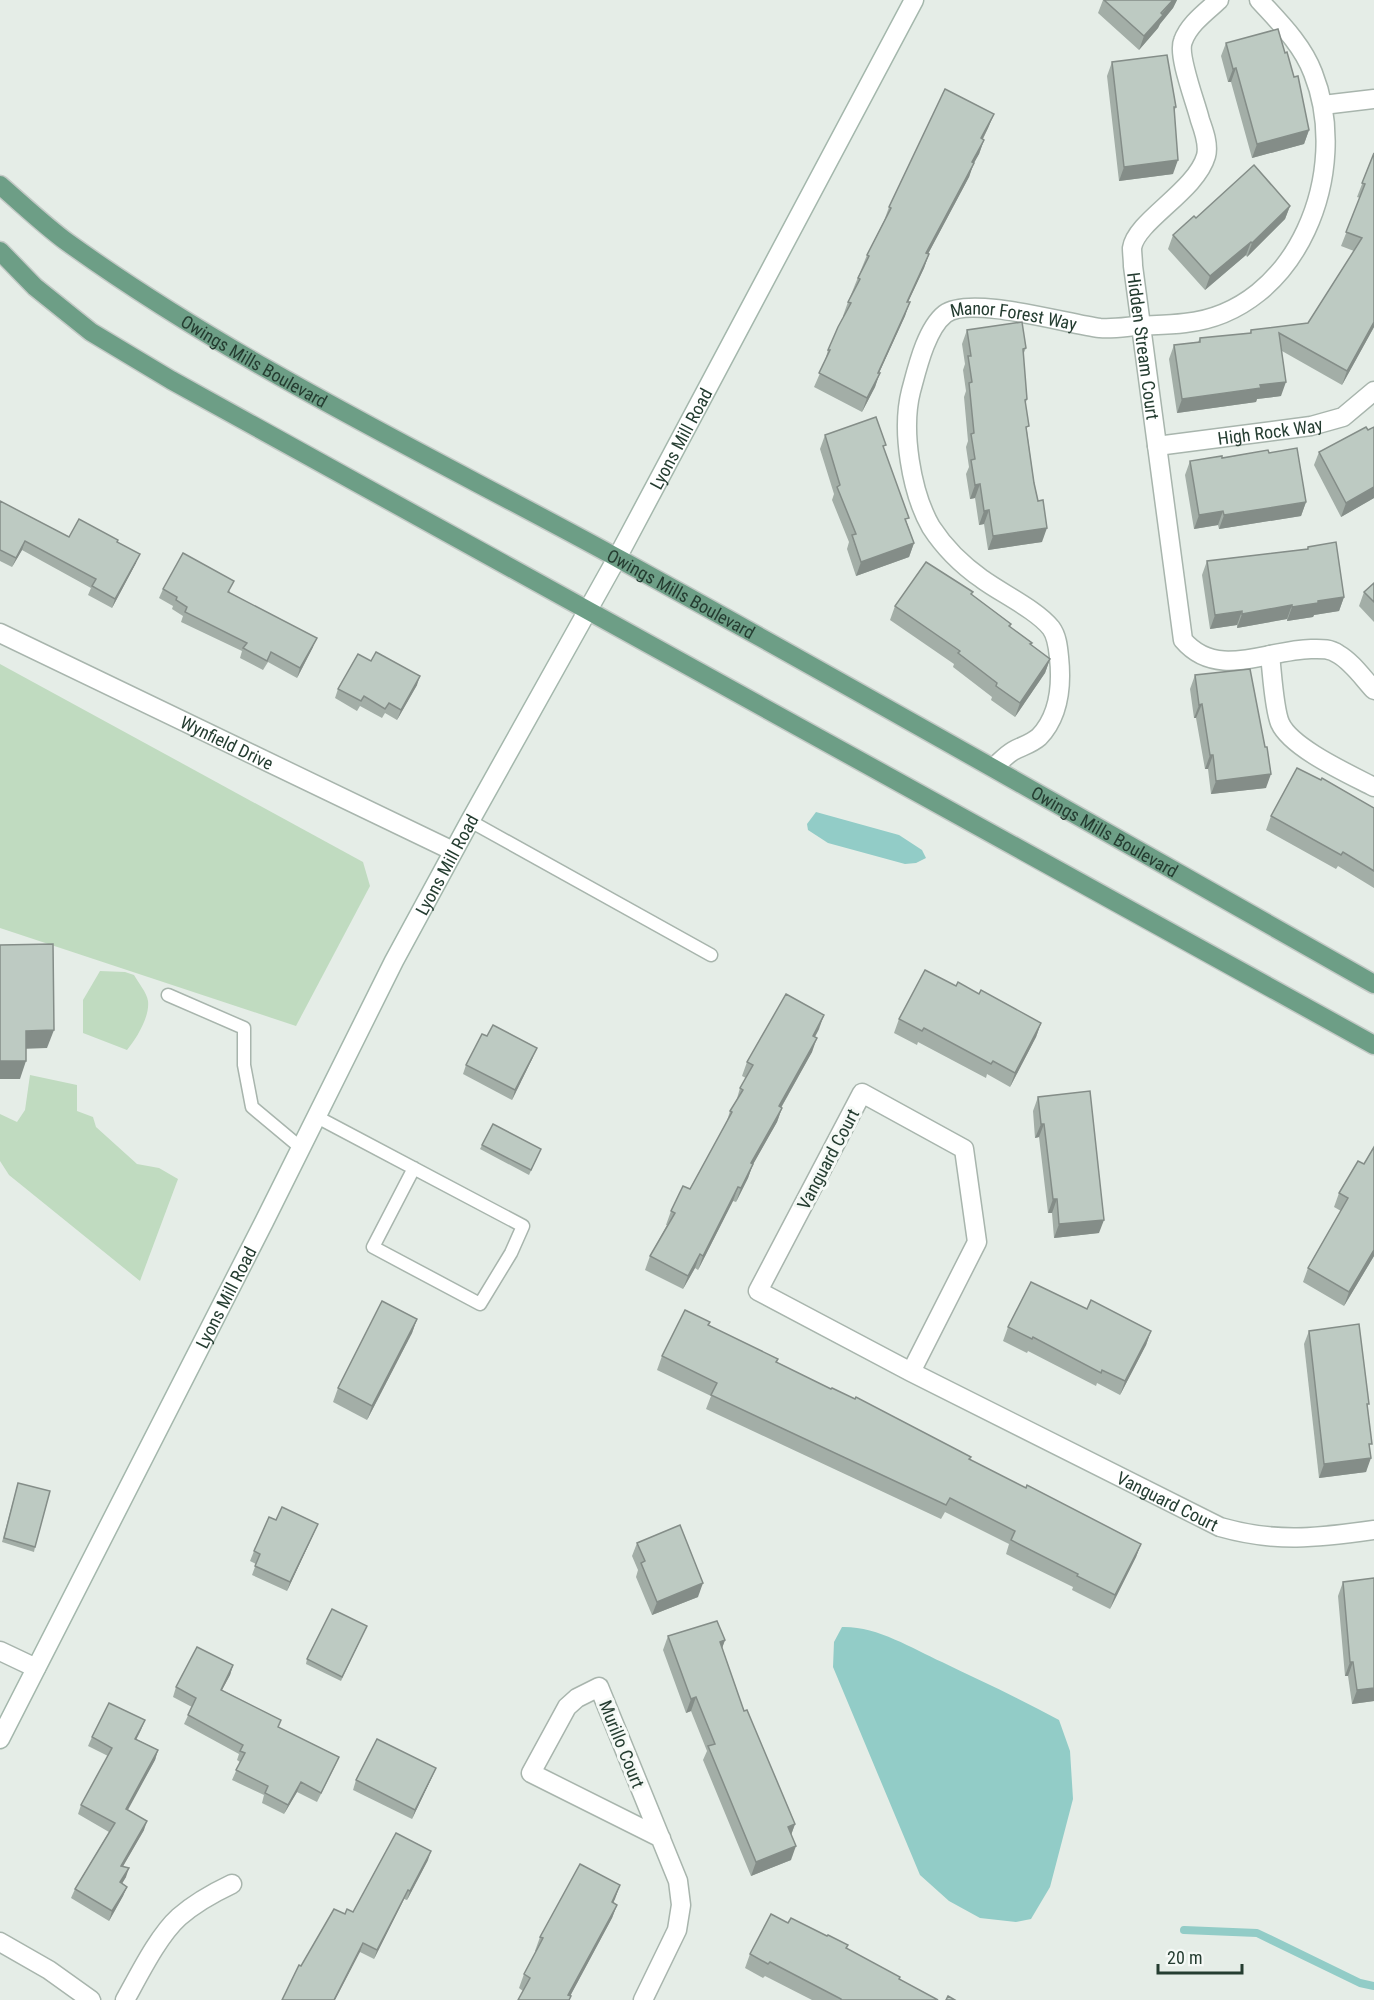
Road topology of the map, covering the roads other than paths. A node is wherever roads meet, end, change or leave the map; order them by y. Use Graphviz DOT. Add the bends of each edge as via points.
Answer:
graph roads {
  1 [pos="914,0"];
  2 [pos="1219,0"];
  3 [pos="1259,0"];
  4 [pos="1374,99"];
  5 [pos="1323,105"];
  6 [pos="0,185"];
  7 [pos="0,250"];
  8 [pos="1141,326"];
  9 [pos="1374,391"];
  10 [pos="1157,446"];
  11 [pos="617,558"];
  12 [pos="588,609"];
  13 [pos="0,633"];
  14 [pos="1270,655"];
  15 [pos="1374,690"];
  16 [pos="994,767"];
  17 [pos="1374,787"];
  18 [pos="470,821"];
  19 [pos="453,851"];
  20 [pos="711,955"];
  21 [pos="1374,984"];
  22 [pos="168,994"];
  23 [pos="1374,1045"];
  24 [pos="317,1117"];
  25 [pos="301,1148"];
  26 [pos="414,1168"];
  27 [pos="911,1371"];
  28 [pos="1374,1530"];
  29 [pos="0,1651"];
  30 [pos="36,1668"];
  31 [pos="0,1739"];
  32 [pos="661,1838"];
  33 [pos="232,1884"];
  34 [pos="0,1942"];
  35 [pos="648,1998"];
  36 [pos="91,2000"];
  37 [pos="125,2000"];
  1 -- 11 [label="street, Lyons Mill Road"];
  2 -- 8 [label="street, Hidden Stream Court" via="1191,27 1182,42 1181,57 1207,153 1188,186 1140,232 1132,246"];
  3 -- 5 [label="street, Manor Forest Way" via="1293,38 1312,71"];
  4 -- 5 [label="street"];
  5 -- 8 [label="street, Manor Forest Way" via="1323,177 1300,243 1273,281 1218,317"];
  6 -- 11 [label="main road, Owings Mills Boulevard" via="65,240 198,328 370,427"];
  7 -- 12 [label="main road" via="35,287 91,332"];
  8 -- 10 [label="street, Hidden Stream Court"];
  8 -- 16 [label="street, Manor Forest Way" via="1103,328 999,309 965,308 946,313 933,329 920,358 909,400 908,443 916,493 931,526 953,555 980,578 1041,619 1058,644 1061,680 1049,722 1039,737"];
  9 -- 10 [label="street, High Rock Way" via="1343,417 1311,426"];
  10 -- 14 [label="street, Hidden Stream Court" via="1183,640 1206,659 1228,661"];
  11 -- 12 [label="street, Lyons Mill Road"];
  11 -- 16 [label="main road, Owings Mills Boulevard"];
  12 -- 18 [label="street, Lyons Mill Road"];
  12 -- 23 [label="main road"];
  13 -- 19 [label="street, Wynfield Drive"];
  14 -- 15 [label="street, Hidden Stream Court" via="1305,649 1338,653"];
  14 -- 17 [label="street" via="1279,722 1286,734 1300,746"];
  16 -- 21 [label="main road, Owings Mills Boulevard"];
  18 -- 19 [label="street, Lyons Mill Road"];
  18 -- 20 [label="lane"];
  19 -- 24 [label="street, Lyons Mill Road"];
  22 -- 25 [label="lane" via="244,1028 244,1065 252,1107"];
  24 -- 25 [label="street, Lyons Mill Road"];
  24 -- 26 [label="lane"];
  25 -- 30 [label="street, Lyons Mill Road"];
  26 -- 26 [label="lane" via="523,1226 480,1304 373,1247"];
  27 -- 27 [label="street, Vanguard Court" via="758,1291 862,1093 964,1149 977,1242"];
  27 -- 28 [label="street, Vanguard Court" via="1220,1527 1286,1539"];
  29 -- 30 [label="street"];
  30 -- 31 [label="street, Lyons Mill Road"];
  32 -- 32 [label="street, Murillo Court" via="599,1687 577,1698 567,1707 531,1773"];
  32 -- 35 [label="street, Murillo Court" via="678,1881 681,1905 677,1930"];
  33 -- 37 [label="street" via="205,1897 178,1918"];
  34 -- 36 [label="street"];
}
